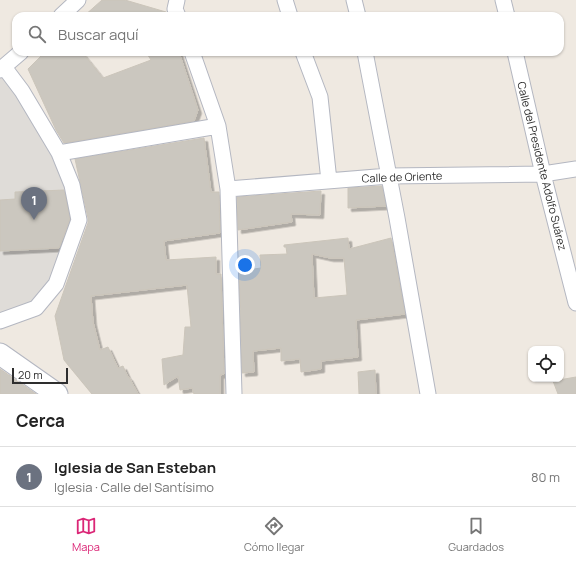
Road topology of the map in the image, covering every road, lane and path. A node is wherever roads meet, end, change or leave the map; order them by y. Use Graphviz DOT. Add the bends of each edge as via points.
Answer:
graph roads {
  1 [pos="78,0"];
  2 [pos="177,0"];
  3 [pos="285,0"];
  4 [pos="354,0"];
  5 [pos="504,0"];
  6 [pos="64,12"];
  7 [pos="176,12"];
  8 [pos="289,12"];
  9 [pos="357,12"];
  10 [pos="506,12"];
  11 [pos="17,56"];
  12 [pos="193,56"];
  13 [pos="305,56"];
  14 [pos="366,56"];
  15 [pos="516,56"];
  16 [pos="2,69"];
  17 [pos="218,126"];
  18 [pos="59,153"];
  19 [pos="576,169"];
  20 [pos="543,174"];
  21 [pos="389,176"];
  22 [pos="329,181"];
  23 [pos="228,189"];
  24 [pos="576,303"];
  25 [pos="0,321"];
  26 [pos="0,354"];
  27 [pos="57,394"];
  28 [pos="234,394"];
  29 [pos="428,394"];
  1 -- 6 [label="street"];
  2 -- 7 [label="street"];
  3 -- 8 [label="street"];
  4 -- 9 [label="street"];
  5 -- 10 [label="street"];
  11 -- 16 [label="street"];
  12 -- 17 [label="street"];
  13 -- 22 [label="street" via="320,97"];
  14 -- 21 [label="street"];
  15 -- 20 [label="street, Calle del Presidente Adolfo Suárez"];
  16 -- 18 [label="street" via="22,91"];
  17 -- 18 [label="street"];
  17 -- 23 [label="street"];
  18 -- 25 [label="street" via="72,185 79,220 56,284 36,308"];
  19 -- 20 [label="street, Calle de Oriente"];
  20 -- 21 [label="street, Calle de Oriente"];
  20 -- 24 [label="street, Calle del Presidente Adolfo Suárez"];
  21 -- 22 [label="street, Calle de Oriente"];
  21 -- 29 [label="street"];
  22 -- 23 [label="street, Calle de Oriente"];
  23 -- 28 [label="street"];
  26 -- 27 [label="street"];
}
